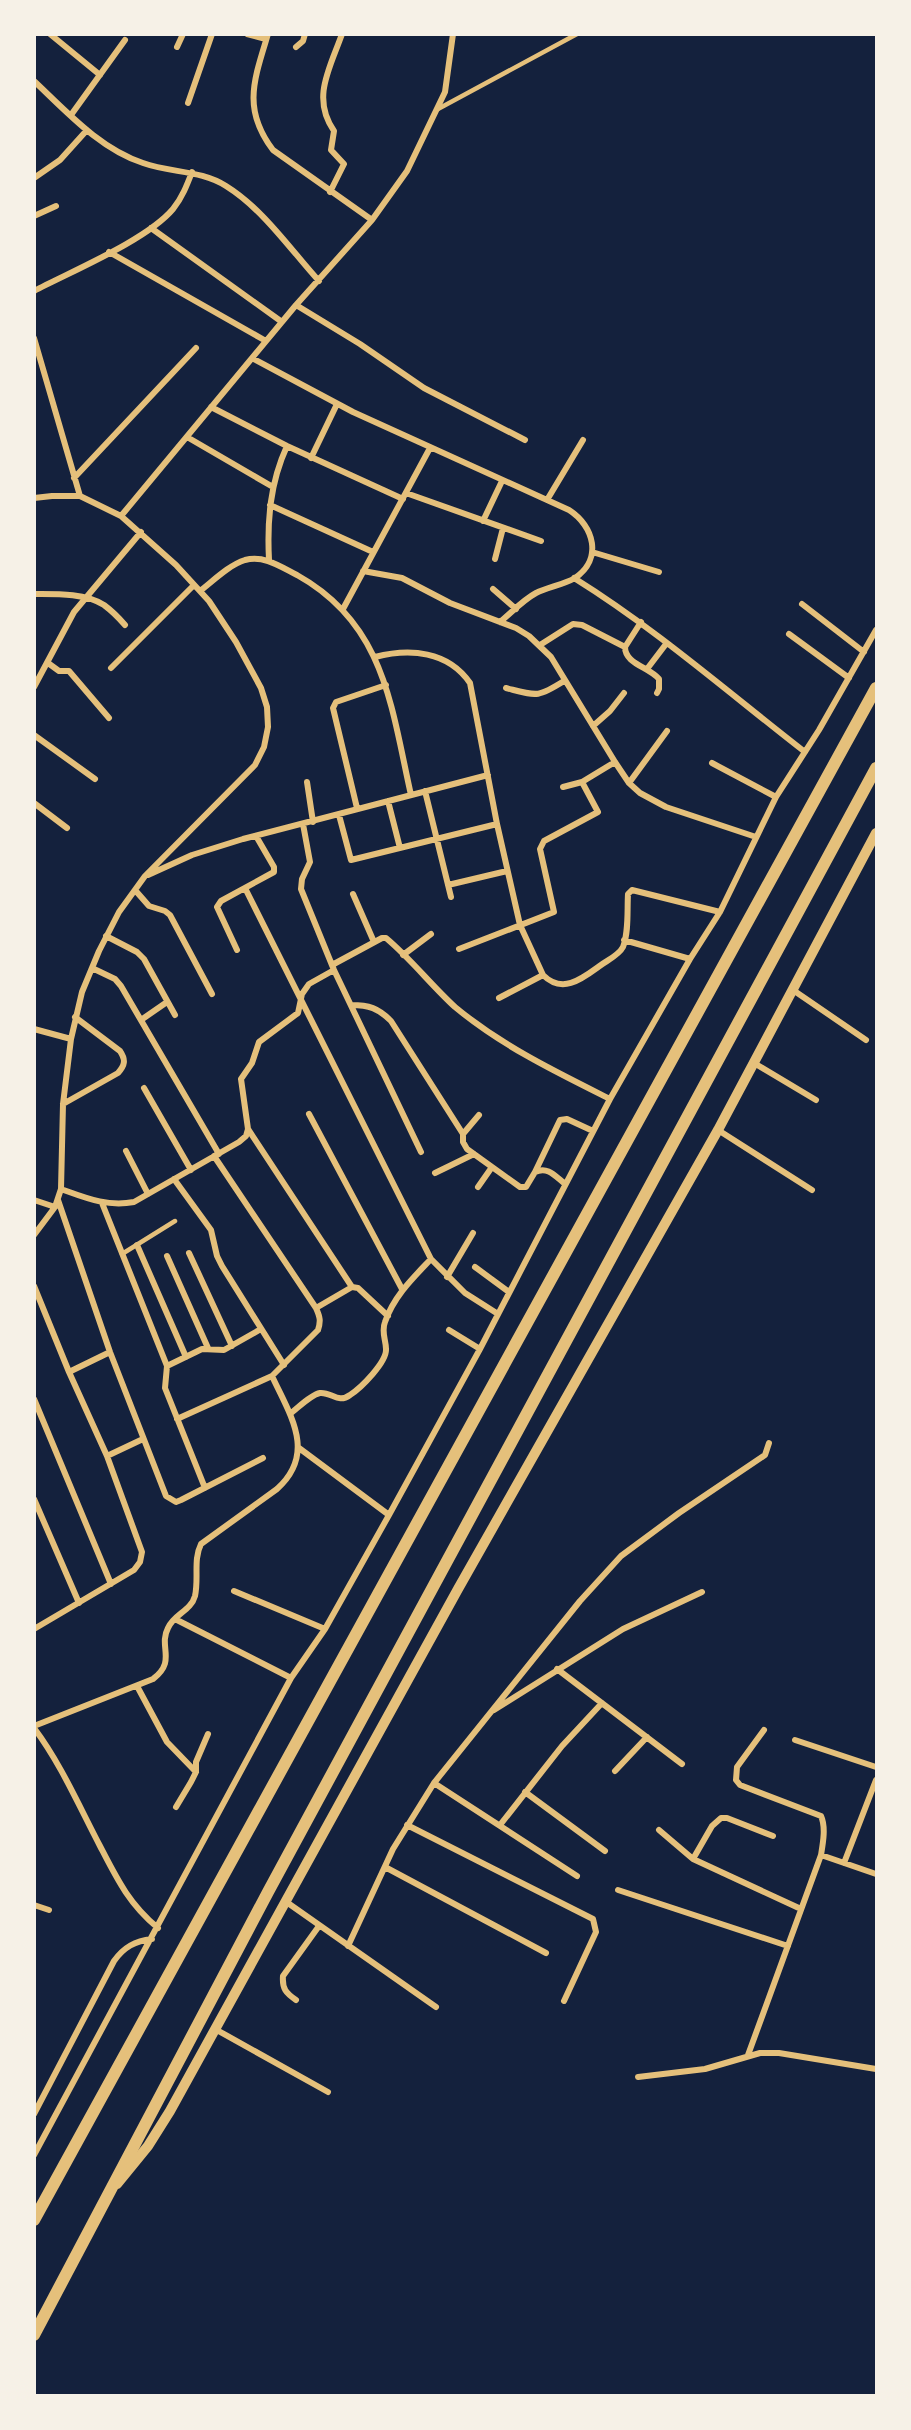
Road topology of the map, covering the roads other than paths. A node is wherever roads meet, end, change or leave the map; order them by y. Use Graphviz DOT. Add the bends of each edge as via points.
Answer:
graph roads {
  1 [pos="50,34"];
  2 [pos="183,34"];
  3 [pos="212,34"];
  4 [pos="247,34"];
  5 [pos="305,34"];
  6 [pos="342,34"];
  7 [pos="453,34"];
  8 [pos="577,34"];
  9 [pos="267,37"];
  10 [pos="125,40"];
  11 [pos="177,47"];
  12 [pos="296,47"];
  13 [pos="100,75"];
  14 [pos="34,81"];
  15 [pos="188,103"];
  16 [pos="438,109"];
  17 [pos="71,115"];
  18 [pos="87,129"];
  19 [pos="192,172"];
  20 [pos="34,178"];
  21 [pos="330,192"];
  22 [pos="56,207"];
  23 [pos="34,216"];
  24 [pos="372,220"];
  25 [pos="152,228"];
  26 [pos="109,252"];
  27 [pos="319,281"];
  28 [pos="34,291"];
  29 [pos="296,304"];
  30 [pos="282,322"];
  31 [pos="34,338"];
  32 [pos="266,341"];
  33 [pos="196,348"];
  34 [pos="252,358"];
  35 [pos="337,404"];
  36 [pos="211,407"];
  37 [pos="187,437"];
  38 [pos="525,440"];
  39 [pos="583,440"];
  40 [pos="287,446"];
  41 [pos="430,448"];
  42 [pos="311,458"];
  43 [pos="75,478"];
  44 [pos="502,481"];
  45 [pos="273,487"];
  46 [pos="80,496"];
  47 [pos="404,496"];
  48 [pos="34,498"];
  49 [pos="547,500"];
  50 [pos="270,505"];
  51 [pos="121,516"];
  52 [pos="483,521"];
  53 [pos="503,528"];
  54 [pos="141,532"];
  55 [pos="541,541"];
  56 [pos="373,552"];
  57 [pos="591,552"];
  58 [pos="268,560"];
  59 [pos="495,560"];
  60 [pos="363,572"];
  61 [pos="659,572"];
  62 [pos="574,579"];
  63 [pos="194,585"];
  64 [pos="493,589"];
  65 [pos="200,591"];
  66 [pos="34,594"];
  67 [pos="86,598"];
  68 [pos="802,604"];
  69 [pos="343,609"];
  70 [pos="516,609"];
  71 [pos="500,622"];
  72 [pos="641,622"];
  73 [pos="125,625"];
  74 [pos="876,630"];
  75 [pos="789,634"];
  76 [pos="666,644"];
  77 [pos="540,645"];
  78 [pos="625,647"];
  79 [pos="864,652"];
  80 [pos="375,657"];
  81 [pos="48,663"];
  82 [pos="111,668"];
  83 [pos="647,669"];
  84 [pos="849,678"];
  85 [pos="564,681"];
  86 [pos="386,685"];
  87 [pos="34,687"];
  88 [pos="506,688"];
  89 [pos="876,688"];
  90 [pos="624,693"];
  91 [pos="657,693"];
  92 [pos="109,718"];
  93 [pos="594,726"];
  94 [pos="667,731"];
  95 [pos="34,735"];
  96 [pos="805,752"];
  97 [pos="615,762"];
  98 [pos="712,763"];
  99 [pos="876,768"];
  100 [pos="488,775"];
  101 [pos="95,779"];
  102 [pos="307,782"];
  103 [pos="582,782"];
  104 [pos="629,783"];
  105 [pos="563,787"];
  106 [pos="425,791"];
  107 [pos="411,795"];
  108 [pos="776,797"];
  109 [pos="388,801"];
  110 [pos="34,803"];
  111 [pos="357,808"];
  112 [pos="339,814"];
  113 [pos="313,822"];
  114 [pos="303,824"];
  115 [pos="497,824"];
  116 [pos="68,828"];
  117 [pos="876,833"];
  118 [pos="256,836"];
  119 [pos="756,837"];
  120 [pos="437,838"];
  121 [pos="400,848"];
  122 [pos="507,871"];
  123 [pos="145,876"];
  124 [pos="448,885"];
  125 [pos="245,888"];
  126 [pos="135,890"];
  127 [pos="353,894"];
  128 [pos="452,897"];
  129 [pos="720,912"];
  130 [pos="520,925"];
  131 [pos="431,934"];
  132 [pos="106,936"];
  133 [pos="624,939"];
  134 [pos="374,942"];
  135 [pos="459,949"];
  136 [pos="237,950"];
  137 [pos="403,955"];
  138 [pos="690,959"];
  139 [pos="333,967"];
  140 [pos="92,968"];
  141 [pos="543,975"];
  142 [pos="793,990"];
  143 [pos="212,994"];
  144 [pos="499,998"];
  145 [pos="167,1002"];
  146 [pos="301,1003"];
  147 [pos="351,1005"];
  148 [pos="175,1015"];
  149 [pos="75,1017"];
  150 [pos="141,1020"];
  151 [pos="34,1029"];
  152 [pos="70,1039"];
  153 [pos="866,1040"];
  154 [pos="754,1063"];
  155 [pos="144,1088"];
  156 [pos="610,1099"];
  157 [pos="816,1100"];
  158 [pos="63,1104"];
  159 [pos="309,1114"];
  160 [pos="479,1114"];
  161 [pos="248,1129"];
  162 [pos="718,1130"];
  163 [pos="594,1131"];
  164 [pos="463,1134"];
  165 [pos="126,1151"];
  166 [pos="421,1152"];
  167 [pos="474,1154"];
  168 [pos="217,1155"];
  169 [pos="492,1167"];
  170 [pos="192,1170"];
  171 [pos="535,1172"];
  172 [pos="435,1173"];
  173 [pos="174,1179"];
  174 [pos="565,1184"];
  175 [pos="478,1187"];
  176 [pos="62,1189"];
  177 [pos="812,1190"];
  178 [pos="148,1194"];
  179 [pos="57,1199"];
  180 [pos="34,1200"];
  181 [pos="102,1203"];
  182 [pos="55,1207"];
  183 [pos="175,1221"];
  184 [pos="474,1233"];
  185 [pos="34,1235"];
  186 [pos="137,1245"];
  187 [pos="189,1253"];
  188 [pos="122,1254"];
  189 [pos="167,1256"];
  190 [pos="431,1259"];
  191 [pos="475,1267"];
  192 [pos="447,1277"];
  193 [pos="34,1286"];
  194 [pos="352,1287"];
  195 [pos="402,1289"];
  196 [pos="509,1292"];
  197 [pos="316,1308"];
  198 [pos="498,1314"];
  199 [pos="388,1316"];
  200 [pos="261,1329"];
  201 [pos="449,1330"];
  202 [pos="232,1346"];
  203 [pos="208,1348"];
  204 [pos="480,1349"];
  205 [pos="110,1352"];
  206 [pos="186,1357"];
  207 [pos="284,1365"];
  208 [pos="167,1366"];
  209 [pos="69,1372"];
  210 [pos="272,1376"];
  211 [pos="34,1399"];
  212 [pos="290,1414"];
  213 [pos="177,1419"];
  214 [pos="143,1439"];
  215 [pos="770,1443"];
  216 [pos="299,1448"];
  217 [pos="107,1456"];
  218 [pos="263,1458"];
  219 [pos="205,1488"];
  220 [pos="34,1499"];
  221 [pos="389,1515"];
  222 [pos="111,1584"];
  223 [pos="234,1591"];
  224 [pos="702,1592"];
  225 [pos="79,1603"];
  226 [pos="175,1619"];
  227 [pos="34,1629"];
  228 [pos="325,1629"];
  229 [pos="557,1669"];
  230 [pos="291,1678"];
  231 [pos="137,1686"];
  232 [pos="602,1703"];
  233 [pos="488,1713"];
  234 [pos="34,1727"];
  235 [pos="764,1730"];
  236 [pos="208,1734"];
  237 [pos="647,1737"];
  238 [pos="795,1740"];
  239 [pos="682,1764"];
  240 [pos="876,1767"];
  241 [pos="615,1771"];
  242 [pos="196,1772"];
  243 [pos="876,1780"];
  244 [pos="434,1783"];
  245 [pos="525,1792"];
  246 [pos="176,1807"];
  247 [pos="407,1825"];
  248 [pos="500,1825"];
  249 [pos="659,1830"];
  250 [pos="772,1836"];
  251 [pos="605,1851"];
  252 [pos="821,1855"];
  253 [pos="693,1859"];
  254 [pos="844,1863"];
  255 [pos="384,1867"];
  256 [pos="876,1874"];
  257 [pos="577,1876"];
  258 [pos="618,1890"];
  259 [pos="285,1901"];
  260 [pos="34,1905"];
  261 [pos="49,1910"];
  262 [pos="801,1910"];
  263 [pos="319,1926"];
  264 [pos="158,1928"];
  265 [pos="152,1939"];
  266 [pos="348,1946"];
  267 [pos="788,1946"];
  268 [pos="546,1953"];
  269 [pos="296,2000"];
  270 [pos="564,2001"];
  271 [pos="436,2007"];
  272 [pos="215,2030"];
  273 [pos="748,2055"];
  274 [pos="876,2069"];
  275 [pos="638,2077"];
  276 [pos="328,2092"];
  277 [pos="34,2114"];
  278 [pos="34,2155"];
  279 [pos="107,2195"];
  280 [pos="34,2220"];
  281 [pos="34,2335"];
  1 -- 13 [label="street"];
  2 -- 11 [label="street"];
  3 -- 15 [label="street"];
  4 -- 9 [label="street"];
  5 -- 12 [label="street"];
  6 -- 21 [label="street" via="322,96 327,122 334,131 331,150 344,164"];
  7 -- 16 [label="street" via="448,78"];
  8 -- 16 [label="lane"];
  9 -- 21 [label="street" via="252,100 255,118 273,150"];
  10 -- 13 [label="street"];
  13 -- 17 [label="street"];
  14 -- 17 [label="street"];
  16 -- 24 [label="street" via="407,171"];
  17 -- 18 [label="street"];
  18 -- 19 [label="street" via="128,157 159,168"];
  18 -- 20 [label="street" via="60,160"];
  19 -- 25 [label="street" via="174,208"];
  19 -- 27 [label="street" via="224,184 251,205"];
  21 -- 24 [label="street"];
  22 -- 23 [label="street"];
  24 -- 27 [label="street"];
  25 -- 26 [label="street"];
  25 -- 30 [label="street"];
  26 -- 28 [label="street"];
  26 -- 32 [label="street"];
  27 -- 29 [label="street"];
  29 -- 30 [label="street"];
  29 -- 38 [label="street" via="417,384"];
  30 -- 32 [label="street"];
  31 -- 43 [label="street"];
  32 -- 34 [label="street"];
  33 -- 43 [label="street"];
  34 -- 35 [label="street"];
  34 -- 36 [label="street"];
  35 -- 41 [label="street"];
  35 -- 42 [label="street"];
  36 -- 37 [label="street"];
  36 -- 40 [label="street"];
  37 -- 45 [label="street"];
  37 -- 51 [label="street"];
  39 -- 49 [label="street"];
  40 -- 42 [label="street"];
  40 -- 45 [label="street"];
  41 -- 44 [label="street"];
  41 -- 47 [label="street"];
  42 -- 47 [label="street"];
  43 -- 46 [label="street"];
  44 -- 49 [label="street"];
  44 -- 52 [label="street"];
  45 -- 50 [label="street"];
  46 -- 48 [label="street"];
  46 -- 51 [label="street"];
  47 -- 52 [label="street"];
  47 -- 56 [label="street"];
  49 -- 57 [label="street" via="581,517 589,529"];
  50 -- 56 [label="street"];
  50 -- 58 [label="street"];
  51 -- 54 [label="street"];
  52 -- 53 [label="street"];
  53 -- 55 [label="street"];
  53 -- 59 [label="street"];
  54 -- 63 [label="street"];
  54 -- 67 [label="street"];
  56 -- 60 [label="street"];
  57 -- 61 [label="street"];
  57 -- 62 [label="street" via="584,569"];
  58 -- 65 [label="street" via="245,560"];
  58 -- 69 [label="street" via="310,583"];
  60 -- 69 [label="street"];
  60 -- 71 [label="street" via="402,578 450,603"];
  62 -- 70 [label="street" via="535,594"];
  62 -- 72 [label="street"];
  63 -- 65 [label="street"];
  63 -- 82 [label="street"];
  64 -- 70 [label="street"];
  65 -- 123 [label="street" via="236,642 261,688 268,727 255,765"];
  66 -- 67 [label="street"];
  67 -- 73 [label="street" via="106,607"];
  67 -- 81 [label="street" via="70,619"];
  68 -- 79 [label="street"];
  69 -- 80 [label="street"];
  70 -- 71 [label="street"];
  71 -- 77 [label="street"];
  72 -- 76 [label="street"];
  72 -- 78 [label="street"];
  74 -- 79 [label="street"];
  75 -- 84 [label="street"];
  76 -- 83 [label="street"];
  76 -- 96 [label="street"];
  77 -- 78 [label="street" via="573,624"];
  77 -- 85 [label="street"];
  78 -- 83 [label="street" via="626,655"];
  79 -- 84 [label="street"];
  80 -- 86 [label="street"];
  80 -- 100 [label="street" via="414,651 434,655 462,672 470,683"];
  81 -- 87 [label="street"];
  81 -- 92 [label="street" via="59,671 69,671"];
  83 -- 91 [label="street" via="659,679"];
  84 -- 96 [label="street"];
  85 -- 88 [label="street" via="541,695"];
  85 -- 93 [label="street"];
  86 -- 107 [label="street"];
  86 -- 111 [label="street" via="336,702 333,708"];
  89 -- 280 [label="main road"];
  90 -- 93 [label="street"];
  93 -- 97 [label="street"];
  94 -- 104 [label="street"];
  95 -- 101 [label="street"];
  96 -- 108 [label="street"];
  97 -- 103 [label="street"];
  97 -- 104 [label="street"];
  98 -- 108 [label="street"];
  99 -- 279 [label="main road"];
  100 -- 106 [label="street"];
  100 -- 115 [label="street"];
  102 -- 113 [label="street"];
  103 -- 105 [label="street"];
  103 -- 130 [label="street" via="598,809 596,814 542,843 555,910"];
  104 -- 119 [label="street" via="640,794 666,807"];
  106 -- 107 [label="street"];
  106 -- 120 [label="street"];
  107 -- 109 [label="street"];
  108 -- 119 [label="street"];
  109 -- 111 [label="street"];
  109 -- 121 [label="street"];
  110 -- 116 [label="street"];
  111 -- 112 [label="street"];
  112 -- 113 [label="street"];
  112 -- 121 [label="street" via="351,860"];
  113 -- 114 [label="street"];
  114 -- 118 [label="street"];
  114 -- 139 [label="street" via="310,862 301,889"];
  115 -- 120 [label="street"];
  115 -- 122 [label="street"];
  117 -- 142 [label="street"];
  118 -- 123 [label="street" via="192,855"];
  118 -- 125 [label="street" via="274,869 272,874"];
  119 -- 129 [label="street"];
  120 -- 121 [label="street"];
  120 -- 124 [label="street"];
  122 -- 124 [label="street"];
  122 -- 130 [label="street"];
  123 -- 126 [label="street"];
  124 -- 128 [label="street"];
  125 -- 136 [label="street" via="220,901 217,907"];
  125 -- 146 [label="street"];
  126 -- 132 [label="street"];
  126 -- 143 [label="street" via="149,906 170,915"];
  127 -- 134 [label="street"];
  129 -- 133 [label="street" via="632,890 628,894"];
  129 -- 138 [label="street"];
  130 -- 135 [label="street"];
  130 -- 141 [label="street"];
  131 -- 137 [label="street"];
  132 -- 140 [label="street"];
  132 -- 145 [label="street" via="144,959"];
  133 -- 138 [label="street"];
  133 -- 141 [label="street" via="620,951 577,982 561,985"];
  134 -- 137 [label="street" via="386,938"];
  134 -- 139 [label="street"];
  137 -- 156 [label="street" via="433,987 491,1034 527,1058"];
  138 -- 156 [label="street"];
  139 -- 146 [label="street" via="309,984"];
  139 -- 147 [label="street"];
  140 -- 149 [label="street"];
  140 -- 150 [label="street" via="115,979"];
  141 -- 144 [label="street"];
  142 -- 153 [label="street"];
  142 -- 154 [label="street"];
  145 -- 148 [label="street"];
  145 -- 150 [label="street"];
  146 -- 161 [label="street" via="291,1020 255,1047 252,1063 241,1079"];
  146 -- 190 [label="street"];
  147 -- 164 [label="street" via="380,1010 391,1021"];
  147 -- 166 [label="street"];
  149 -- 152 [label="street"];
  149 -- 158 [label="street" via="120,1051 125,1058 124,1067"];
  150 -- 168 [label="street"];
  151 -- 152 [label="street"];
  152 -- 158 [label="street"];
  154 -- 157 [label="street"];
  154 -- 162 [label="street"];
  155 -- 170 [label="street"];
  156 -- 163 [label="street"];
  158 -- 176 [label="street"];
  159 -- 195 [label="street"];
  160 -- 164 [label="street"];
  161 -- 168 [label="street" via="239,1142"];
  161 -- 194 [label="street"];
  162 -- 177 [label="street"];
  162 -- 259 [label="street"];
  163 -- 171 [label="street" via="567,1119 560,1120"];
  163 -- 174 [label="street"];
  164 -- 167 [label="street" via="463,1142"];
  165 -- 178 [label="street"];
  167 -- 169 [label="street"];
  167 -- 172 [label="street"];
  168 -- 170 [label="street"];
  168 -- 197 [label="street"];
  169 -- 171 [label="street" via="523,1187"];
  169 -- 175 [label="street"];
  170 -- 173 [label="street"];
  171 -- 174 [label="street" via="548,1170"];
  173 -- 178 [label="street"];
  173 -- 200 [label="street" via="211,1230 217,1257"];
  174 -- 196 [label="street"];
  176 -- 179 [label="street"];
  176 -- 181 [label="street"];
  178 -- 181 [label="street" via="134,1202"];
  179 -- 182 [label="street"];
  179 -- 205 [label="street"];
  180 -- 182 [label="street"];
  181 -- 188 [label="street"];
  182 -- 185 [label="street"];
  183 -- 186 [label="lane"];
  184 -- 192 [label="street"];
  186 -- 188 [label="lane"];
  186 -- 206 [label="street"];
  187 -- 202 [label="street"];
  188 -- 208 [label="street"];
  189 -- 203 [label="street"];
  190 -- 192 [label="street"];
  190 -- 195 [label="street"];
  191 -- 196 [label="street"];
  192 -- 198 [label="street"];
  193 -- 209 [label="street"];
  194 -- 197 [label="street"];
  194 -- 199 [label="street"];
  195 -- 199 [label="street"];
  196 -- 198 [label="street"];
  197 -- 207 [label="street" via="320,1317 318,1330"];
  198 -- 204 [label="street"];
  199 -- 212 [label="street" via="383,1330 385,1358 351,1395 336,1399 318,1394"];
  200 -- 202 [label="street"];
  200 -- 207 [label="street"];
  201 -- 204 [label="street"];
  202 -- 203 [label="street" via="219,1351"];
  203 -- 206 [label="street"];
  204 -- 221 [label="street"];
  205 -- 209 [label="street"];
  205 -- 214 [label="street"];
  206 -- 208 [label="street"];
  207 -- 210 [label="street"];
  208 -- 213 [label="street" via="165,1388"];
  209 -- 217 [label="street"];
  210 -- 212 [label="street"];
  210 -- 213 [label="street"];
  211 -- 222 [label="street"];
  212 -- 216 [label="street"];
  213 -- 219 [label="street"];
  214 -- 217 [label="street"];
  214 -- 219 [label="street" via="166,1496 176,1502"];
  215 -- 233 [label="street" via="765,1455 621,1556"];
  216 -- 221 [label="street"];
  216 -- 226 [label="street" via="286,1481 201,1544 194,1598"];
  217 -- 222 [label="street" via="142,1552 134,1570"];
  218 -- 219 [label="street"];
  220 -- 225 [label="street"];
  221 -- 228 [label="street"];
  222 -- 225 [label="street"];
  223 -- 228 [label="street"];
  224 -- 229 [label="street" via="623,1629"];
  225 -- 227 [label="street"];
  226 -- 230 [label="street"];
  226 -- 231 [label="street" via="166,1631 165,1666 161,1674"];
  228 -- 230 [label="street"];
  229 -- 232 [label="street"];
  229 -- 233 [label="street"];
  230 -- 264 [label="street"];
  231 -- 234 [label="street"];
  231 -- 242 [label="street" via="167,1742"];
  232 -- 237 [label="street"];
  232 -- 245 [label="street"];
  233 -- 244 [label="street"];
  234 -- 264 [label="street" via="54,1757 122,1888 143,1916"];
  235 -- 252 [label="street" via="737,1767 736,1780 740,1785 821,1816"];
  236 -- 242 [label="street" via="196,1762"];
  237 -- 239 [label="street"];
  237 -- 241 [label="street"];
  238 -- 240 [label="street"];
  242 -- 246 [label="street"];
  243 -- 254 [label="street"];
  244 -- 247 [label="street"];
  244 -- 248 [label="street"];
  245 -- 248 [label="street"];
  245 -- 251 [label="street"];
  247 -- 255 [label="street"];
  247 -- 270 [label="street" via="593,1919 596,1932"];
  248 -- 257 [label="street"];
  249 -- 253 [label="street"];
  250 -- 253 [label="street" via="722,1818 712,1826"];
  252 -- 254 [label="street"];
  252 -- 262 [label="street"];
  253 -- 262 [label="street"];
  254 -- 256 [label="street"];
  255 -- 266 [label="street"];
  255 -- 268 [label="street"];
  258 -- 267 [label="street"];
  259 -- 263 [label="street"];
  259 -- 272 [label="street"];
  260 -- 261 [label="street"];
  262 -- 267 [label="street"];
  263 -- 266 [label="street"];
  263 -- 269 [label="street" via="283,1976 282,1986"];
  264 -- 265 [label="street"];
  265 -- 277 [label="street" via="126,1947 114,1961"];
  265 -- 278 [label="street"];
  266 -- 271 [label="street"];
  267 -- 273 [label="street"];
  272 -- 276 [label="street"];
  272 -- 279 [label="street" via="148,2146"];
  273 -- 274 [label="street" via="779,2053"];
  273 -- 275 [label="street" via="705,2069"];
  279 -- 281 [label="main road"];
}
